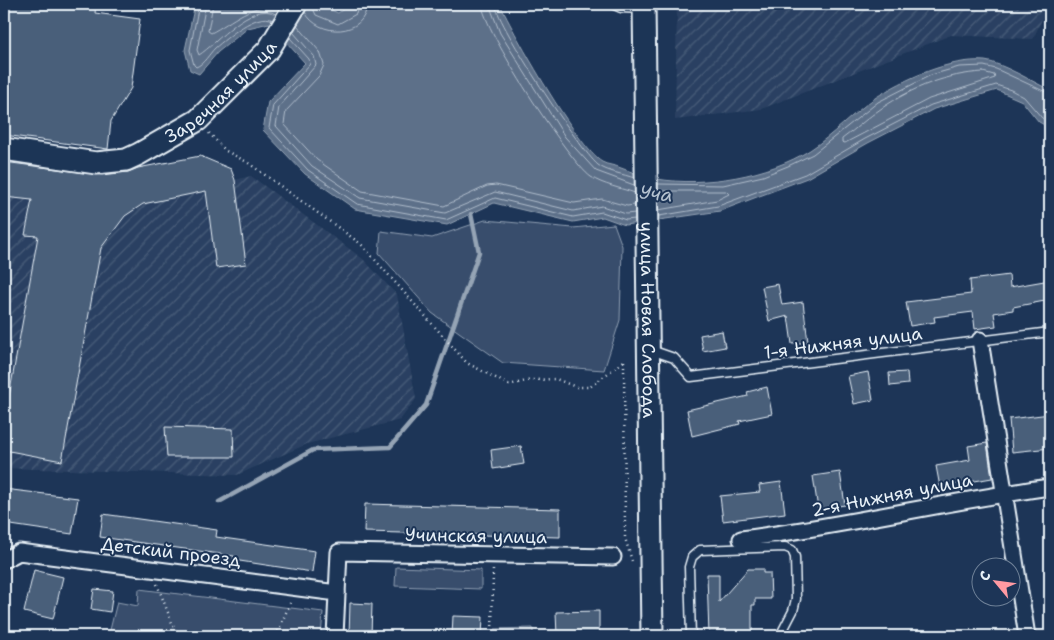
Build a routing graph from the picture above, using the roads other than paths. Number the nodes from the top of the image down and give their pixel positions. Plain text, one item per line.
1 (296, 4) edge
2 (612, 4) edge
3 (644, 7) edge
4 (4, 149) edge
5 (1050, 332) edge
6 (980, 340) junction
7 (650, 349) junction
8 (1050, 487) edge
9 (1004, 493) junction
10 (741, 540) dead end
11 (613, 557) dead end
12 (4, 560) edge
13 (337, 593) junction
14 (335, 636) edge
15 (652, 636) edge
16 (691, 636) edge
17 (780, 636) edge
18 (1028, 636) edge

1 - 4 main road, Заречная улица
2 - 3 lane
3 - 7 main road, улица Новая Слобода
5 - 6 lane, 1-я Нижняя улица
6 - 7 lane, 1-я Нижняя улица
6 - 9 street
7 - 15 main road, улица Новая Слобода
8 - 9 street, 2-я Нижняя улица
9 - 10 street, 2-я Нижняя улица
9 - 18 street
11 - 13 street, Учинская улица
12 - 13 street, Детский проезд
13 - 14 street
16 - 17 lane

